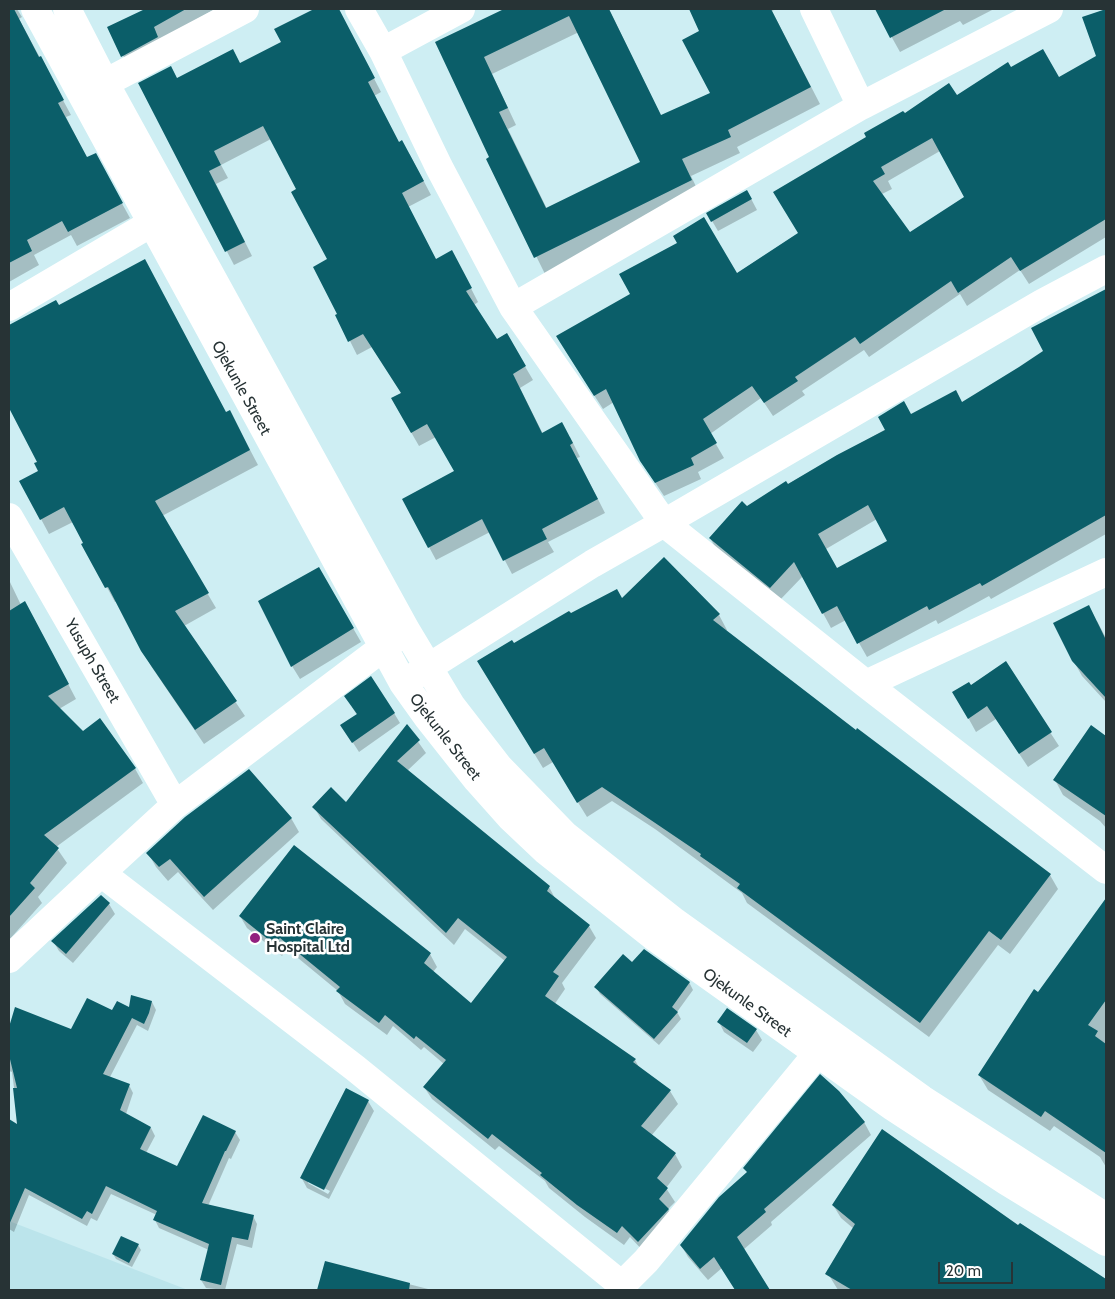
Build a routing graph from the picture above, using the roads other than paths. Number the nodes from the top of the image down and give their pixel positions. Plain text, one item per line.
1 (35, 9) edge
2 (66, 9) edge
3 (245, 9) edge
4 (359, 9) edge
5 (461, 9) edge
6 (814, 9) edge
7 (1049, 9) edge
8 (383, 51) junction
9 (105, 84) junction
10 (861, 106) junction
11 (150, 224) junction
12 (1106, 269) edge
13 (9, 307) edge
14 (513, 307) junction
15 (9, 517) edge
16 (664, 523) junction
17 (1106, 572) edge
18 (406, 630) junction
19 (383, 646) junction
20 (428, 668) junction
21 (403, 683) junction
22 (866, 684) junction
23 (175, 805) junction
24 (1106, 870) edge
25 (101, 874) junction
26 (9, 959) edge
27 (826, 1045) junction
28 (1106, 1217) edge
29 (1106, 1242) edge

1 - 11 street, Ojekunle Street
2 - 9 street, Ojekunle Street
3 - 9 street
4 - 8 street
5 - 8 street
6 - 10 street
7 - 10 street
8 - 14 street
9 - 18 street, Ojekunle Street
10 - 14 street
11 - 13 street
11 - 19 street, Ojekunle Street
12 - 16 street
14 - 16 street
15 - 23 street, Yusuph Street
16 - 20 street
16 - 22 street
17 - 22 street
18 - 19 street
18 - 20 street, Ojekunle Street
19 - 21 street, Ojekunle Street
19 - 23 street
20 - 21 street
20 - 27 street, Ojekunle Street
21 - 27 street, Ojekunle Street
22 - 24 street
23 - 25 street
25 - 26 street
25 - 27 street
27 - 28 street, Ojekunle Street
27 - 29 street, Ojekunle Street

